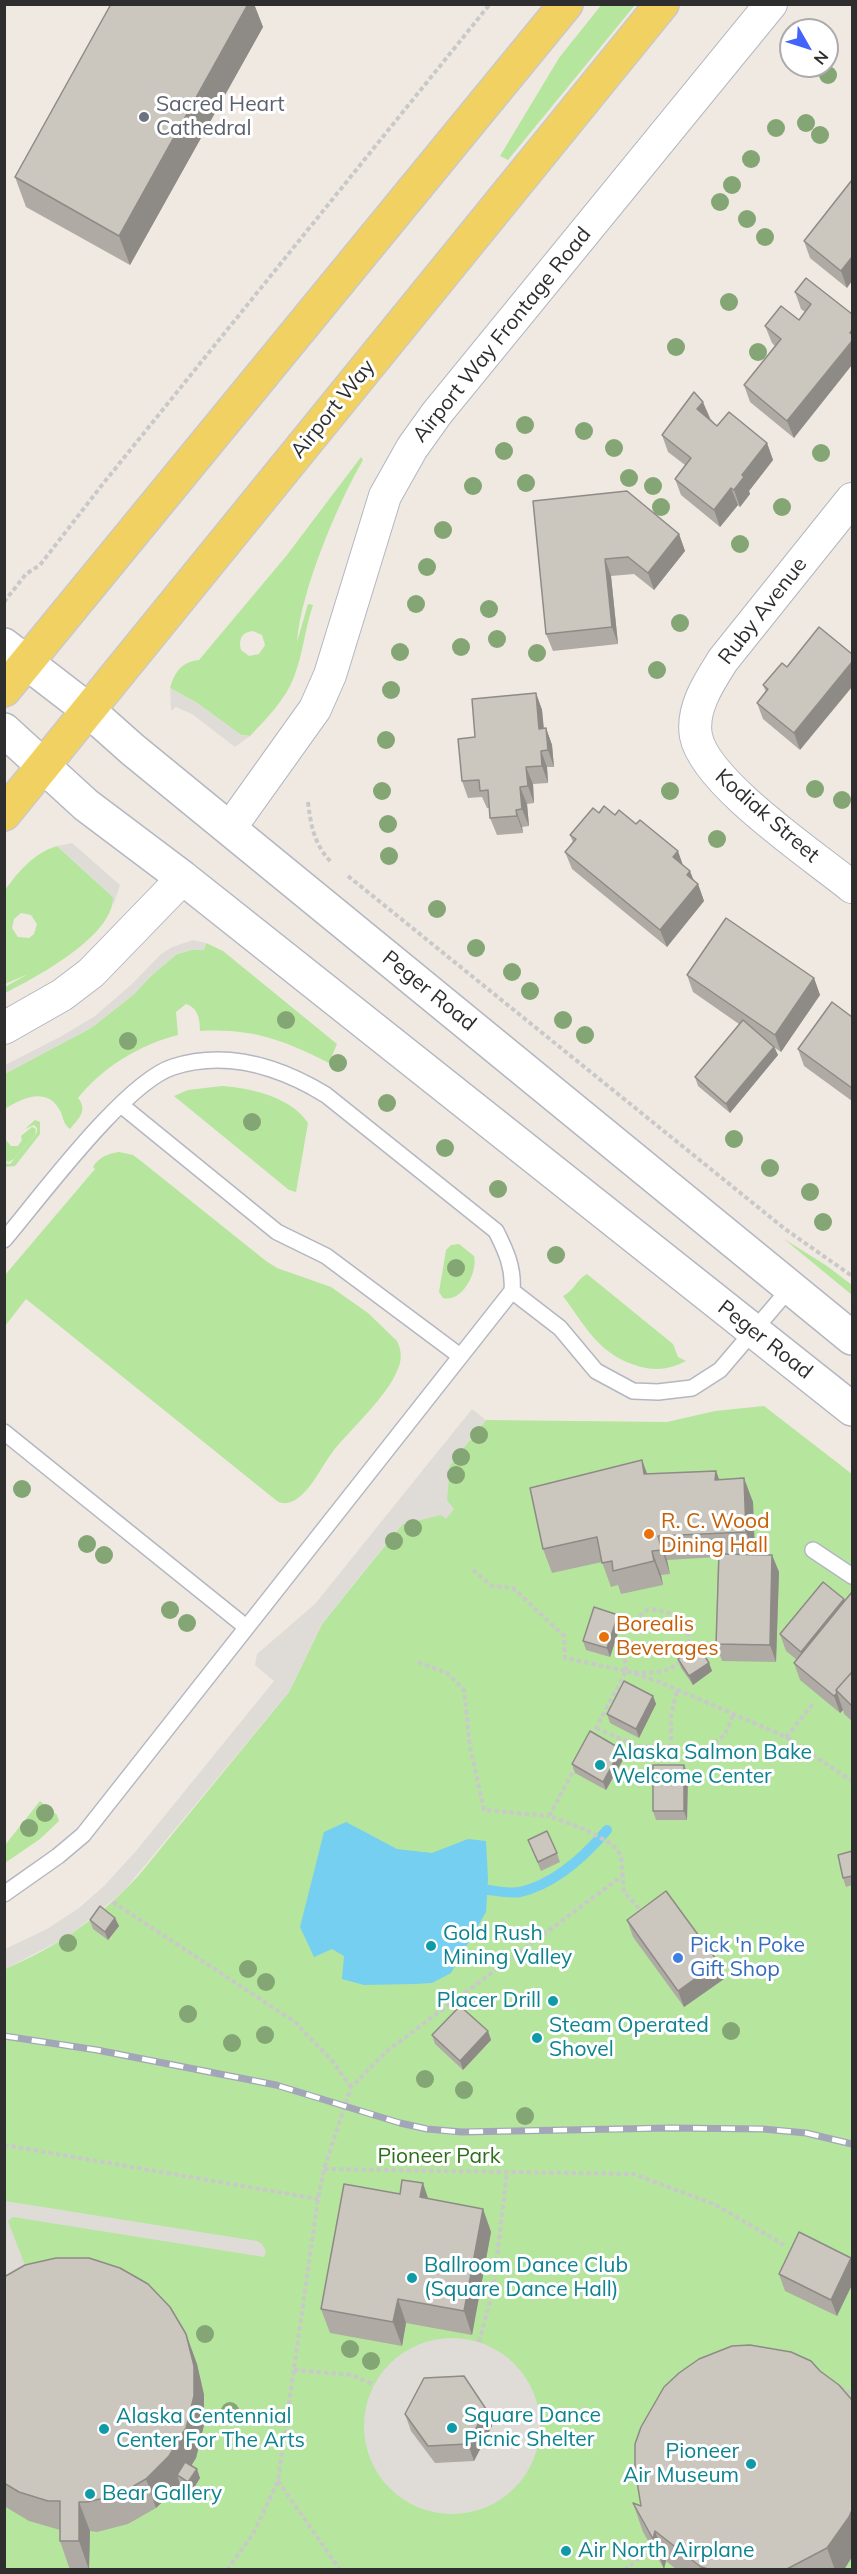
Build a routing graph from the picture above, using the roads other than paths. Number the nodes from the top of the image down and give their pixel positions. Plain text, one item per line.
1 (566, 4) edge
2 (662, 4) edge
3 (771, 4) edge
4 (852, 499) edge
5 (16, 654) edge
6 (4, 690) edge
7 (87, 709) junction
8 (4, 730) edge
9 (695, 734) joint
10 (43, 766) junction
11 (4, 814) edge
12 (230, 828) junction
13 (183, 879) junction
14 (852, 887) edge
15 (4, 1028) edge
16 (121, 1105) junction
17 (4, 1240) edge
18 (790, 1288) junction
19 (512, 1291) junction
20 (754, 1332) junction
21 (852, 1338) edge
22 (460, 1356) junction
23 (852, 1409) edge
24 (4, 1432) edge
25 (813, 1550) dead end
26 (852, 1576) edge
27 (246, 1627) junction
28 (4, 1894) edge

1 - 5 main road
2 - 7 main road, Airport Way
3 - 12 street, Airport Way Frontage Road
4 - 9 street, Ruby Avenue
5 - 6 main road
5 - 7 main road, Peger Road
7 - 10 main road, Airport Way
7 - 12 main road, Peger Road
8 - 10 main road, Peger Road
9 - 14 street, Kodiak Street
10 - 11 main road, Airport Way
10 - 13 main road, Peger Road
12 - 18 main road, Peger Road
13 - 15 street
13 - 20 main road, Peger Road
16 - 17 lane
16 - 19 lane
16 - 22 lane
18 - 20 lane
18 - 21 main road, Peger Road
19 - 20 lane
19 - 22 lane
20 - 23 main road, Peger Road
22 - 27 lane
24 - 27 lane
25 - 26 lane
27 - 28 lane

